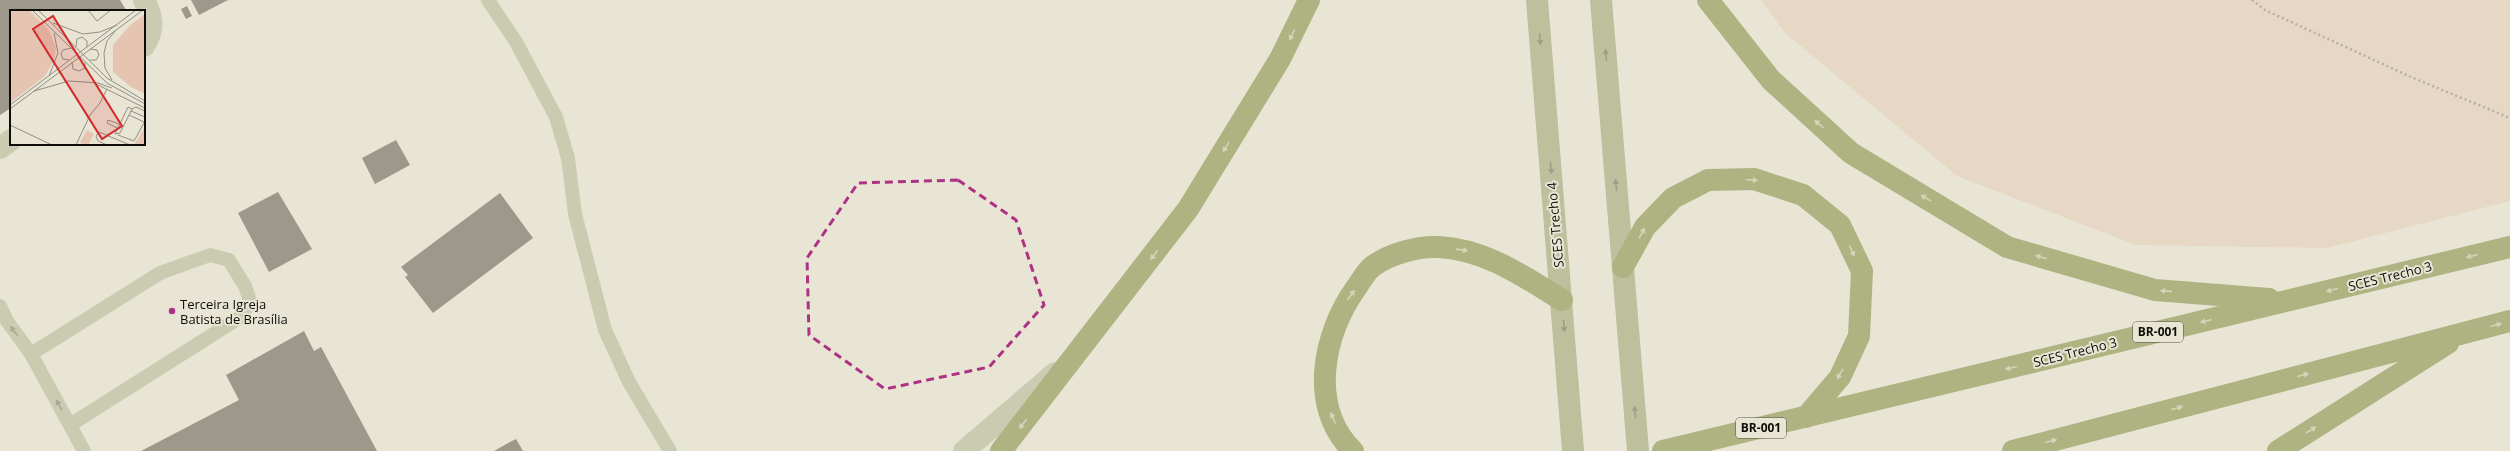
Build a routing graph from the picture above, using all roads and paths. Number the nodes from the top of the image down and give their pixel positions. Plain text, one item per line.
1 (144, 0) edge
2 (488, 0) edge
3 (1309, 0) edge
4 (1537, 0) edge
5 (1601, 0) edge
6 (1708, 0) edge
7 (2252, 0) edge
8 (145, 45) edge
9 (2510, 118) edge
10 (10, 141) edge
11 (0, 148) edge
12 (2510, 247) edge
13 (1623, 267) junction
14 (1562, 300) junction
15 (2288, 301) junction
16 (0, 306) edge
17 (2510, 321) edge
18 (2466, 332) junction
19 (1079, 353) junction
20 (31, 354) junction
21 (1806, 417) junction
22 (70, 425) junction
23 (84, 451) edge
24 (670, 451) edge
25 (964, 451) edge
26 (1001, 451) edge
27 (1353, 451) edge
28 (1574, 451) edge
29 (1638, 451) edge
30 (1663, 451) edge
31 (2013, 451) edge
32 (2278, 451) edge

1 - 8 street
2 - 24 lane
3 -> 19 highway
4 -> 14 main road, SCES Trecho 4
13 -> 5 main road
15 -> 6 highway
7 - 9 path
10 - 11 street
12 -> 15 highway, SCES Trecho 3 / BR-001
13 -> 21 highway
29 -> 13 main road
27 -> 14 highway
14 -> 28 main road, SCES Trecho 4
15 -> 21 highway, SCES Trecho 3 / BR-001
20 -> 16 lane
18 -> 17 highway
31 -> 18 highway
32 -> 18 highway
19 - 25 street
19 -> 26 highway
22 -> 20 lane
20 - 22 lane
21 - 30 highway, SCES Trecho 3 / BR-001
22 - 23 lane

